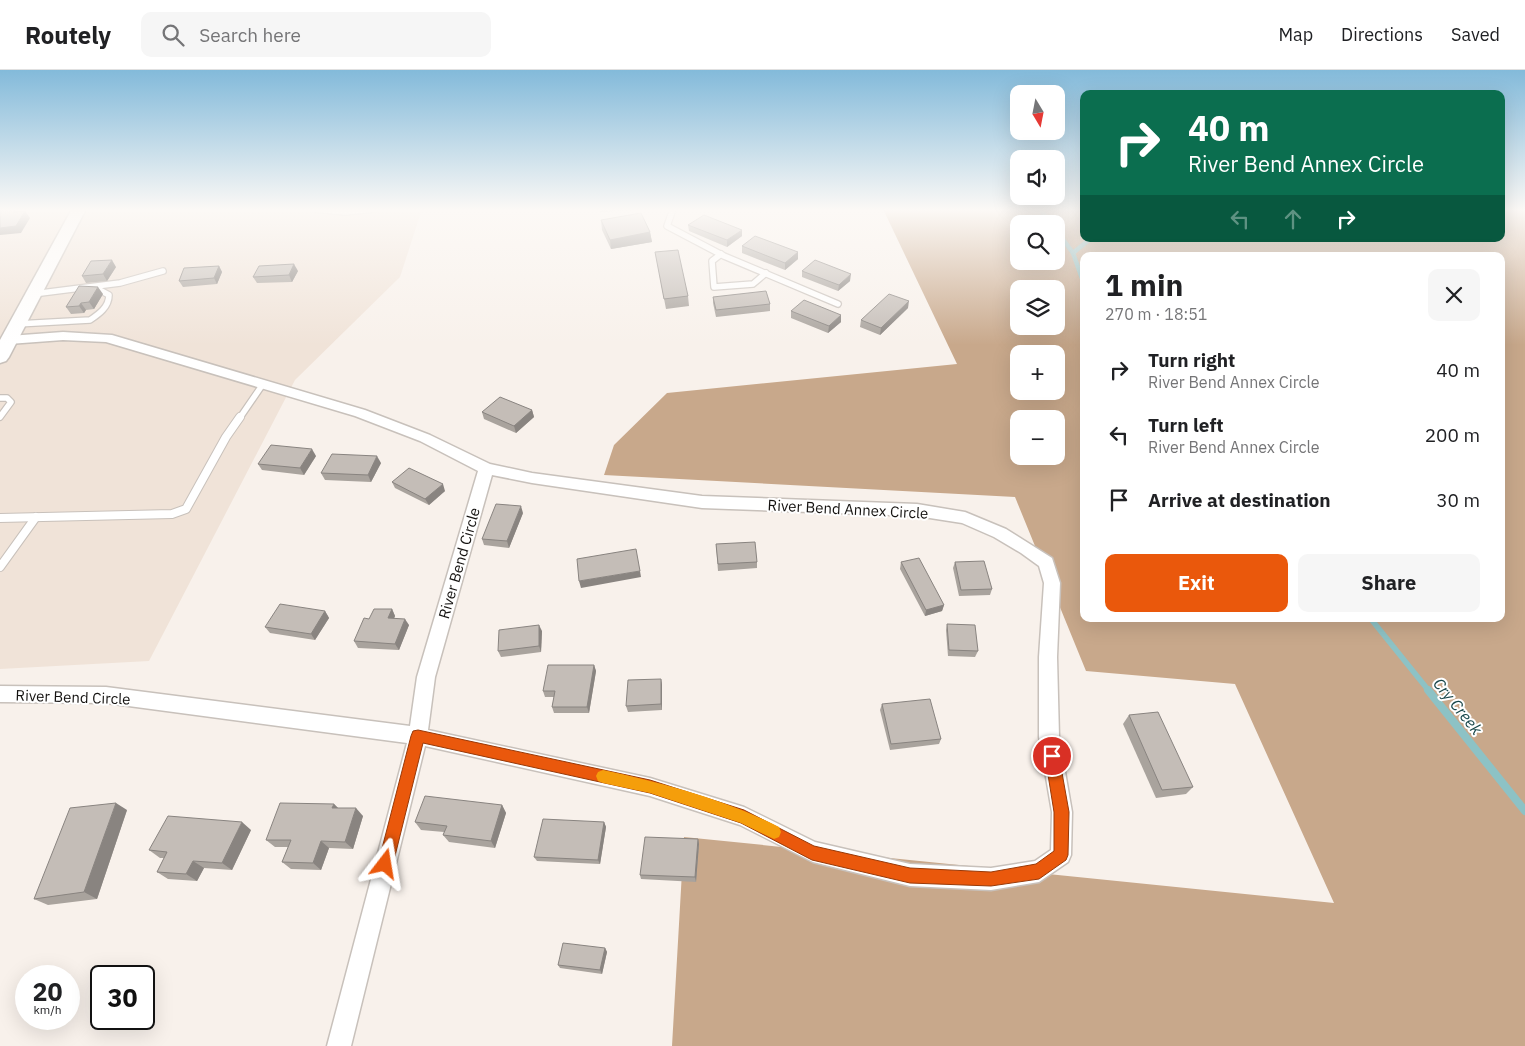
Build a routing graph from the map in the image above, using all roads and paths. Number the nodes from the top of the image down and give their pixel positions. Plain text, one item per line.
1 (721, 254) edge
2 (54, 255) edge
3 (722, 255) edge
4 (163, 271) dead end
5 (766, 273) junction
6 (94, 287) junction
7 (33, 294) junction
8 (838, 304) dead end
9 (17, 324) junction
10 (9, 340) junction
11 (0, 357) edge
12 (263, 384) junction
13 (0, 398) edge
14 (0, 417) edge
15 (486, 468) junction
16 (36, 517) junction
17 (0, 518) edge
18 (0, 567) edge
19 (0, 694) edge
20 (418, 736) junction
21 (339, 1046) edge

1 - 5 lane
2 - 7 main road
3 - 5 lane
4 - 6 lane
5 - 8 lane
6 - 7 lane
6 - 9 lane
7 - 9 main road
9 - 10 main road
10 - 11 main road
10 - 12 street
12 - 15 street
12 - 16 lane
13 - 14 lane
15 - 20 street, River Bend Circle
15 - 20 street, River Bend Annex Circle
16 - 17 lane
16 - 18 lane
19 - 20 street, River Bend Circle
20 - 21 street

